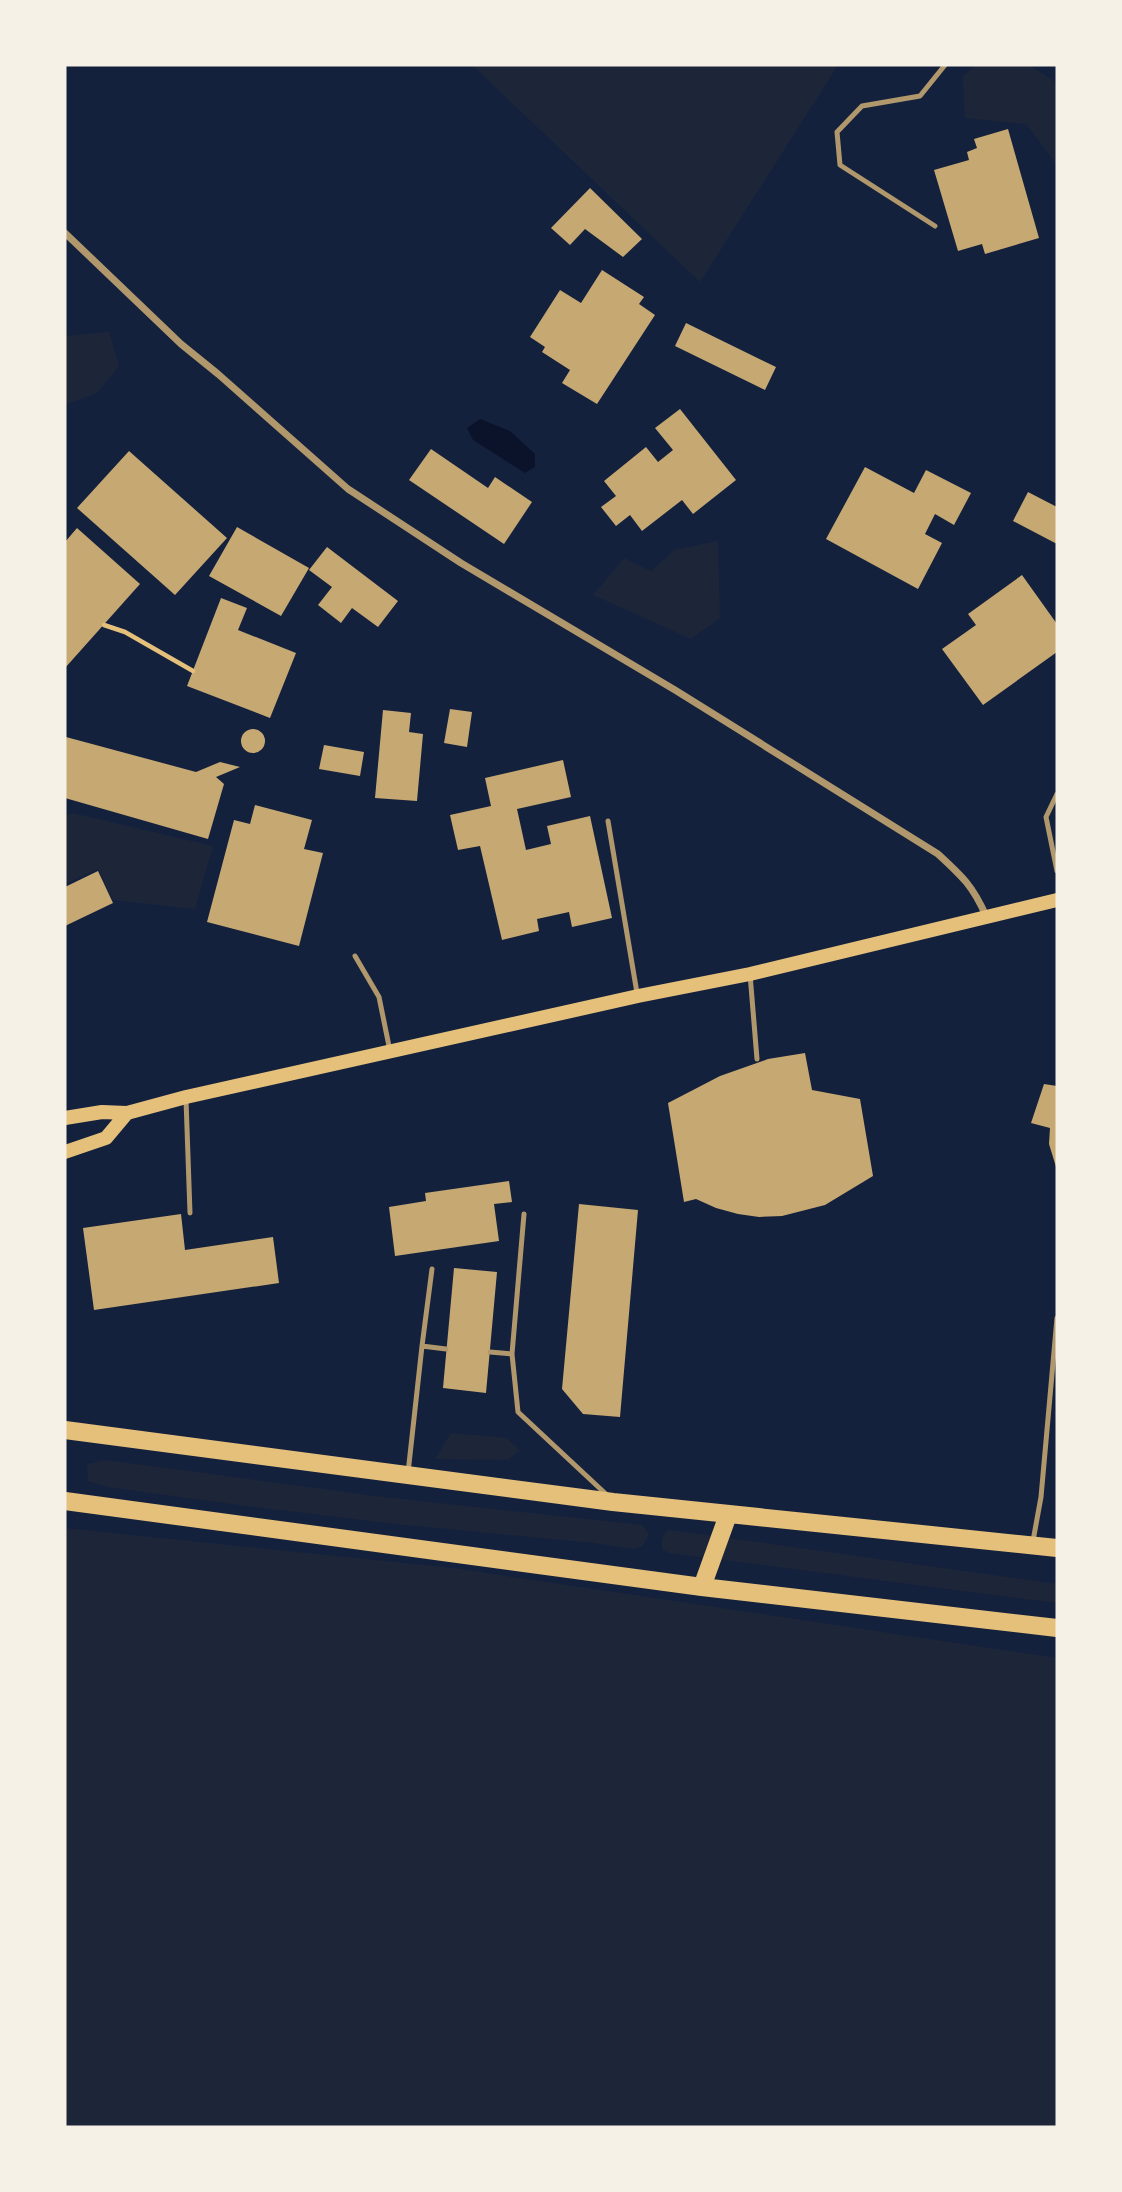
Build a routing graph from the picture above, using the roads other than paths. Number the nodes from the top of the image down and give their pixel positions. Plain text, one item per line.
1 (945, 65) edge
2 (935, 226) dead end
3 (65, 233) edge
4 (1057, 794) edge
5 (608, 821) dead end
6 (1057, 871) edge
7 (1057, 900) edge
8 (986, 916) junction
9 (355, 956) dead end
10 (750, 974) junction
11 (638, 996) junction
12 (390, 1052) junction
13 (757, 1059) dead end
14 (186, 1097) junction
15 (127, 1114) junction
16 (65, 1118) edge
17 (65, 1152) edge
18 (190, 1213) dead end
19 (524, 1214) dead end
20 (432, 1269) dead end
21 (1057, 1318) edge
22 (422, 1346) junction
23 (446, 1349) dead end
24 (490, 1352) dead end
25 (512, 1354) junction
26 (65, 1430) edge
27 (408, 1473) junction
28 (65, 1502) edge
29 (613, 1502) junction
30 (728, 1515) junction
31 (1033, 1545) junction
32 (1057, 1548) edge
33 (702, 1587) junction
34 (1057, 1628) edge

1 - 2 lane
3 - 8 street
4 - 6 lane
5 - 11 lane
7 - 8 main road
8 - 10 main road
9 - 12 lane
10 - 11 main road
10 - 13 lane
11 - 12 main road
12 - 14 main road
14 - 15 main road
14 - 18 lane
15 - 16 main road
15 - 17 main road
19 - 25 lane
20 - 22 lane
21 - 31 lane
22 - 23 lane
22 - 27 lane
24 - 25 lane
25 - 29 lane
26 - 27 main road
27 - 29 main road
28 - 33 main road
29 - 30 main road
30 - 31 main road
30 - 33 main road
31 - 32 main road
33 - 34 main road

